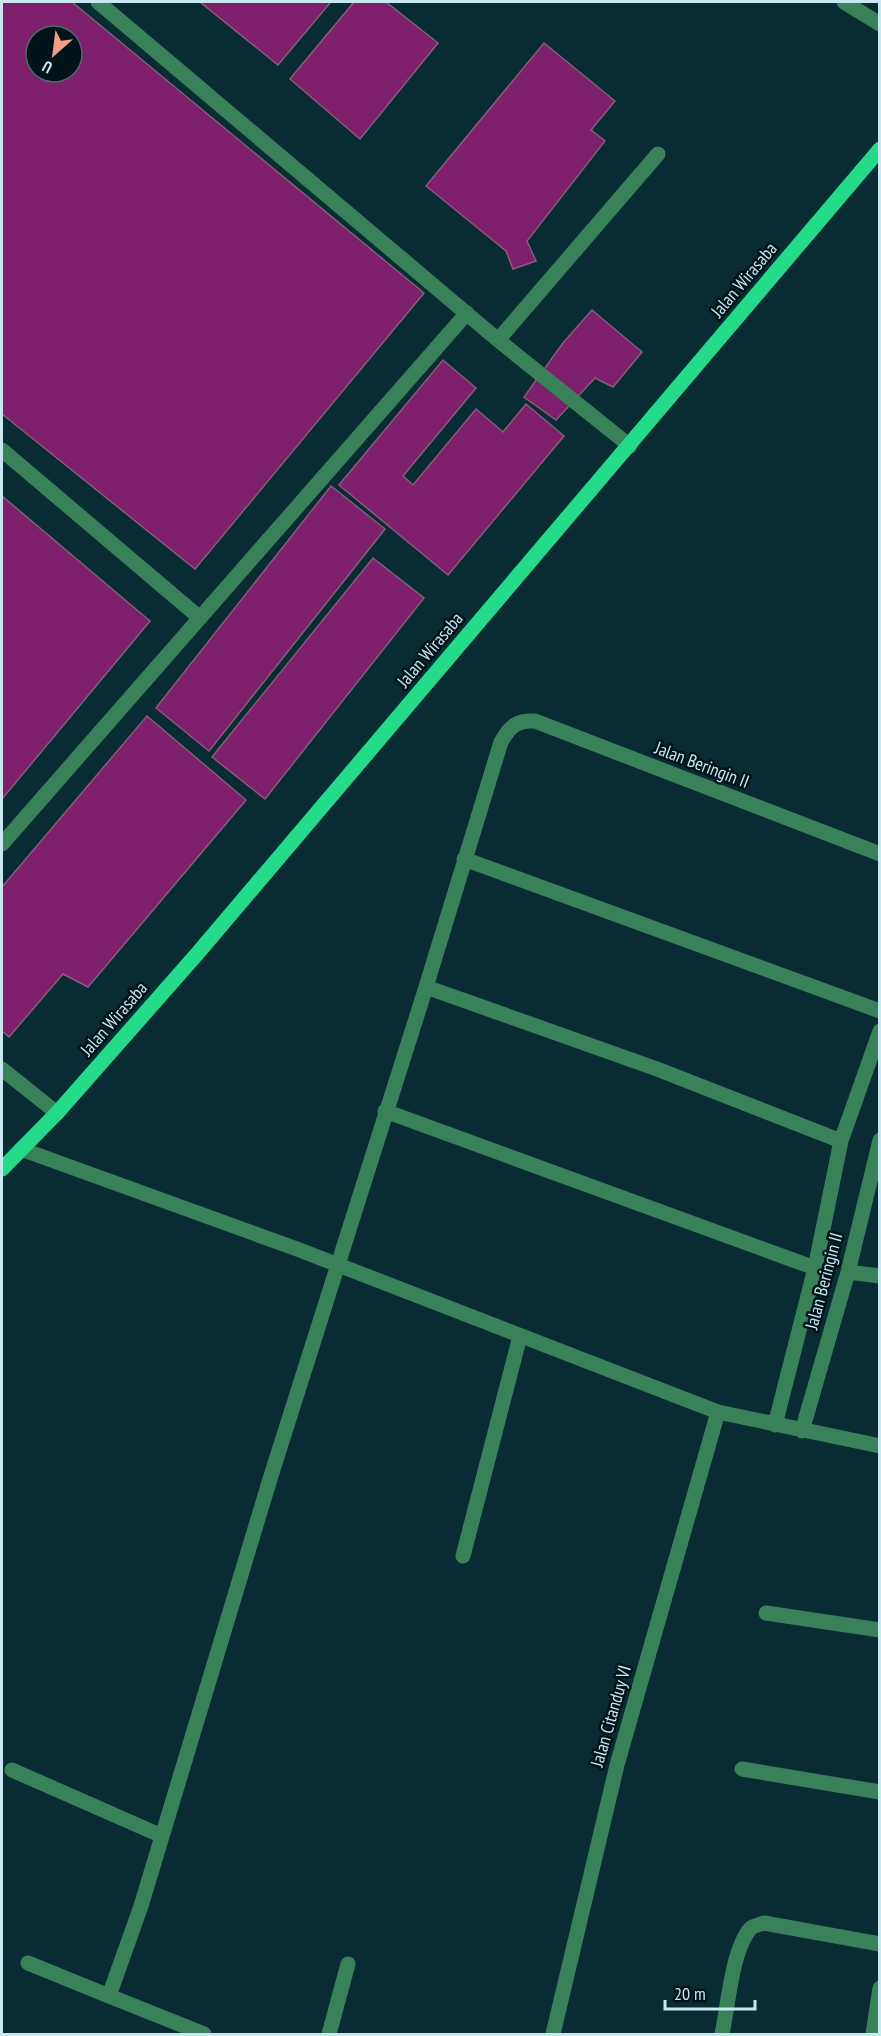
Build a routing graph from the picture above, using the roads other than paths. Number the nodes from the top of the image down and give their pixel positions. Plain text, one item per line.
1 (98, 2) edge
2 (844, 2) edge
3 (879, 24) edge
4 (879, 149) edge
5 (658, 154) dead end
6 (467, 313) junction
7 (498, 340) junction
8 (630, 446) junction
9 (2, 450) edge
10 (200, 618) junction
11 (2, 844) edge
12 (879, 854) edge
13 (464, 859) junction
14 (426, 987) junction
15 (879, 1011) edge
16 (879, 1031) edge
17 (2, 1069) edge
18 (385, 1110) junction
19 (57, 1113) junction
20 (879, 1140) edge
21 (841, 1141) junction
22 (21, 1149) junction
23 (2, 1169) edge
24 (336, 1266) junction
25 (815, 1268) junction
26 (848, 1272) junction
27 (879, 1276) edge
28 (520, 1336) junction
29 (718, 1412) junction
30 (776, 1425) junction
31 (802, 1431) junction
32 (879, 1446) edge
33 (463, 1556) dead end
34 (766, 1613) dead end
35 (879, 1629) edge
36 (742, 1769) dead end
37 (12, 1770) dead end
38 (879, 1792) edge
39 (162, 1836) junction
40 (879, 1944) edge
41 (28, 1963) dead end
42 (348, 1964) dead end
43 (879, 1988) edge
44 (109, 1996) junction
45 (204, 2034) edge
46 (328, 2034) edge
47 (554, 2034) edge
48 (722, 2034) edge
49 (873, 2034) edge

1 - 6 street
2 - 3 street
4 - 8 main road, Jalan Wirasaba
5 - 7 street
6 - 7 street
6 - 10 street
7 - 8 street
8 - 19 main road, Jalan Wirasaba
9 - 10 street
10 - 11 street
12 - 13 street, Jalan Beringin II
13 - 14 street
13 - 15 street
14 - 18 street
14 - 21 street
16 - 21 street
17 - 19 street
18 - 24 street
18 - 25 street
19 - 22 main road, Jalan Wirasaba
20 - 26 street, Jalan Beringin II
21 - 25 street
22 - 23 main road, Jalan Wirasaba
22 - 24 street
24 - 28 street
24 - 39 street
25 - 30 street
26 - 27 street
26 - 31 street, Jalan Beringin II
28 - 29 street
28 - 33 street
29 - 30 street
29 - 47 street, Jalan Citanduy VI
30 - 31 street
31 - 32 street
34 - 35 street
36 - 38 street
37 - 39 street
39 - 44 street
40 - 48 street
41 - 44 street
42 - 46 street
43 - 49 street
44 - 45 street

